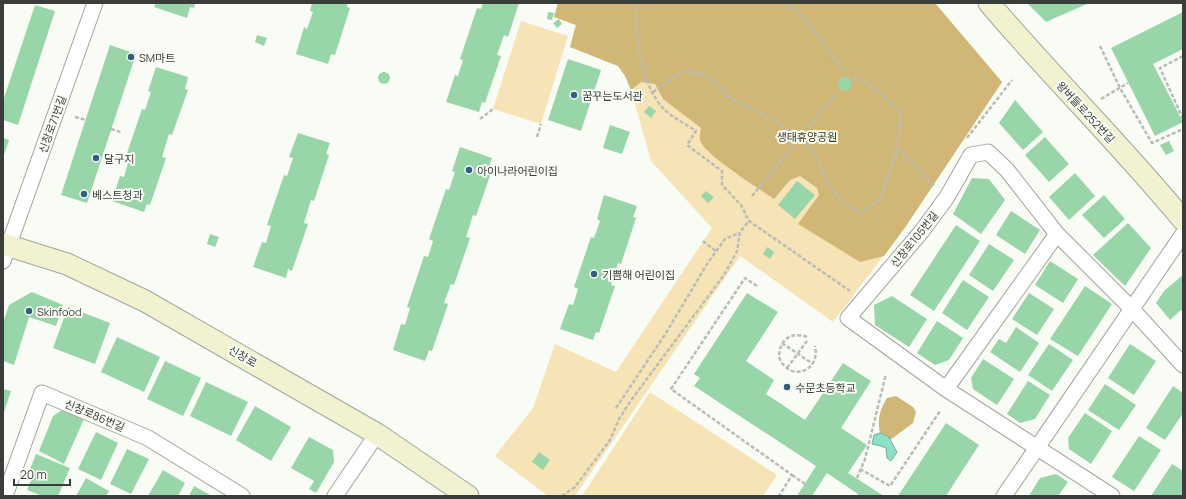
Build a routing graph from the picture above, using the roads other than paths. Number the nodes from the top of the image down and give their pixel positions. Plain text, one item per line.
1 (96, 3) edge
2 (989, 3) edge
3 (1183, 220) edge
4 (1057, 234) junction
5 (1183, 234) edge
6 (5, 250) edge
7 (1131, 308) junction
8 (1183, 365) edge
9 (946, 389) junction
10 (377, 434) junction
11 (1038, 447) junction
12 (5, 496) edge
13 (242, 496) edge
14 (335, 496) edge
15 (468, 496) edge
16 (1004, 496) edge
17 (1112, 496) edge

1 - 6 street, 신창로71번길
2 - 3 main road, 왕버들로252번길
4 - 7 street, 신창로105번길
4 - 9 street
4 - 9 street, 신창로105번길
5 - 7 street
6 - 10 main road, 신창로
7 - 8 street, 신창로105번길
7 - 11 street
9 - 11 street, 신창로105번길
10 - 14 street
10 - 15 main road, 신창로
11 - 16 street
11 - 17 street, 신창로105번길
12 - 13 street, 신창로86번길

